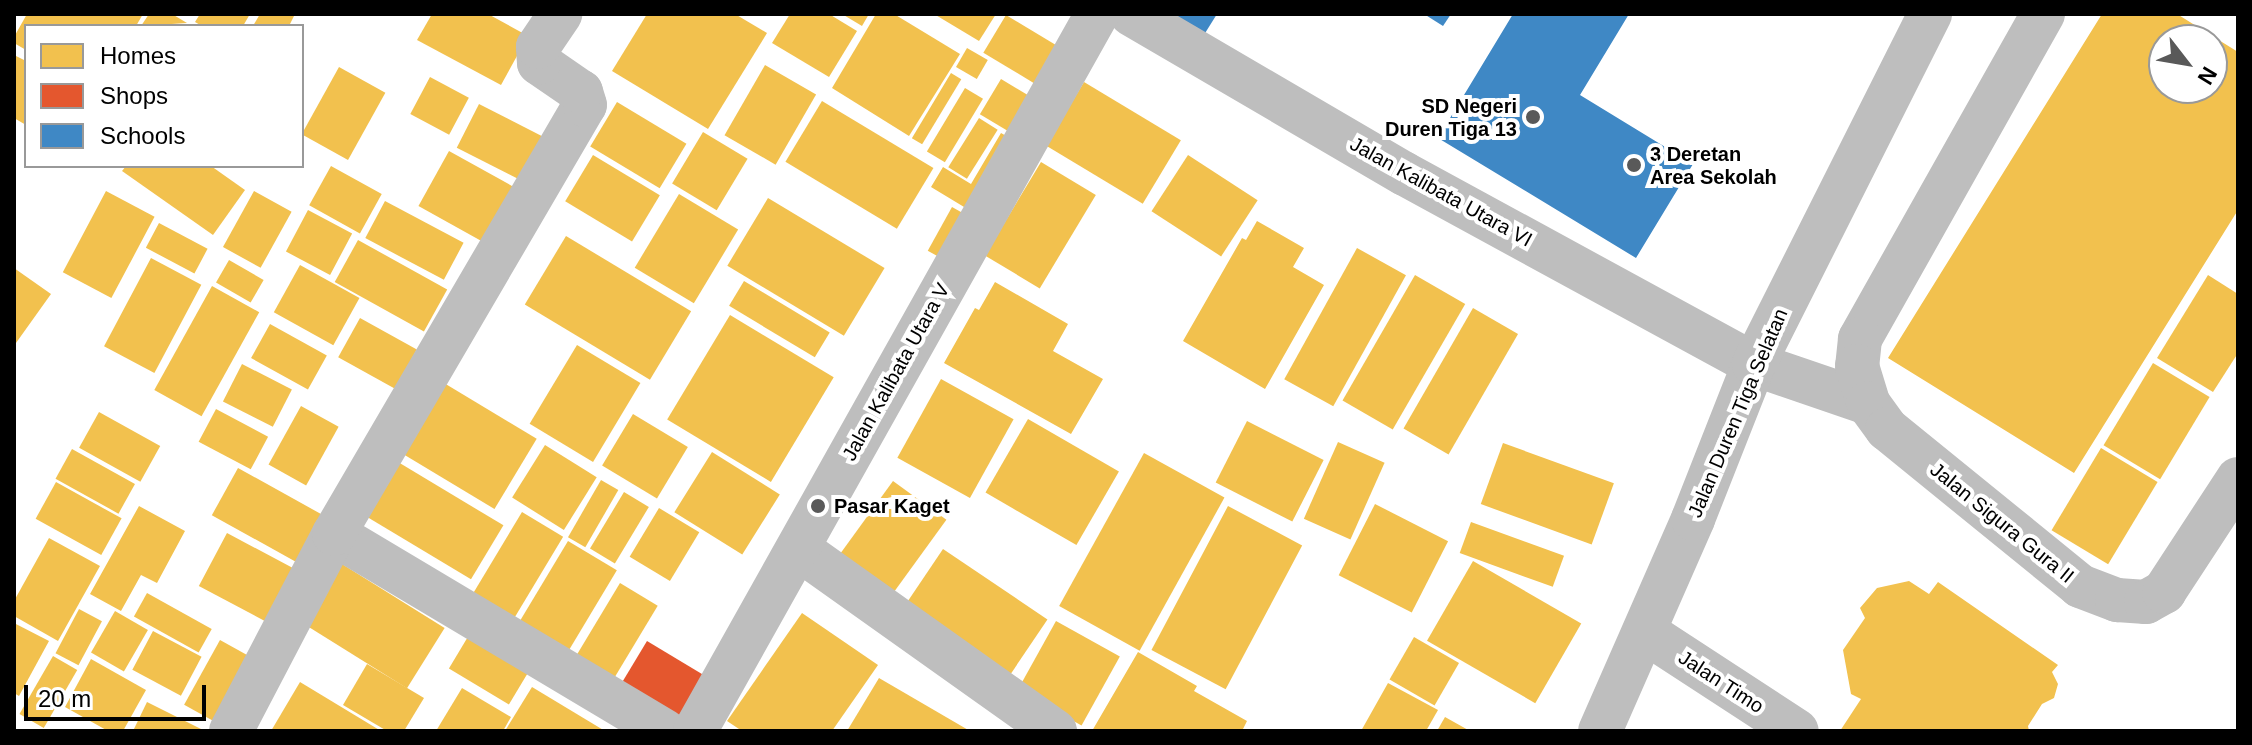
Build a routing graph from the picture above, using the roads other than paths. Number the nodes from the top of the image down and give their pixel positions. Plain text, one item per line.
1 (560, 14) edge
2 (1097, 14) edge
3 (1131, 14) edge
4 (1930, 14) edge
5 (2043, 14) edge
6 (1754, 364) junction
7 (1868, 403) junction
8 (2238, 479) edge
9 (334, 534) junction
10 (800, 550) junction
11 (1645, 632) junction
12 (231, 731) edge
13 (665, 731) edge
14 (695, 731) edge
15 (1055, 731) edge
16 (1600, 731) edge
17 (1797, 731) edge

1 - 9 street
2 - 10 street, Jalan Kalibata Utara V
3 - 6 street, Jalan Kalibata Utara VI
4 - 6 street, Jalan Duren Tiga Selatan
5 - 7 street, Jalan Sigura Gura II
6 - 7 street
6 - 11 street, Jalan Duren Tiga Selatan
7 - 8 street, Jalan Sigura Gura II
9 - 12 street
9 - 13 street
10 - 14 street, Jalan Kalibata Utara V
10 - 15 street
11 - 16 street, Jalan Duren Tiga Selatan
11 - 17 street, Jalan Timo

